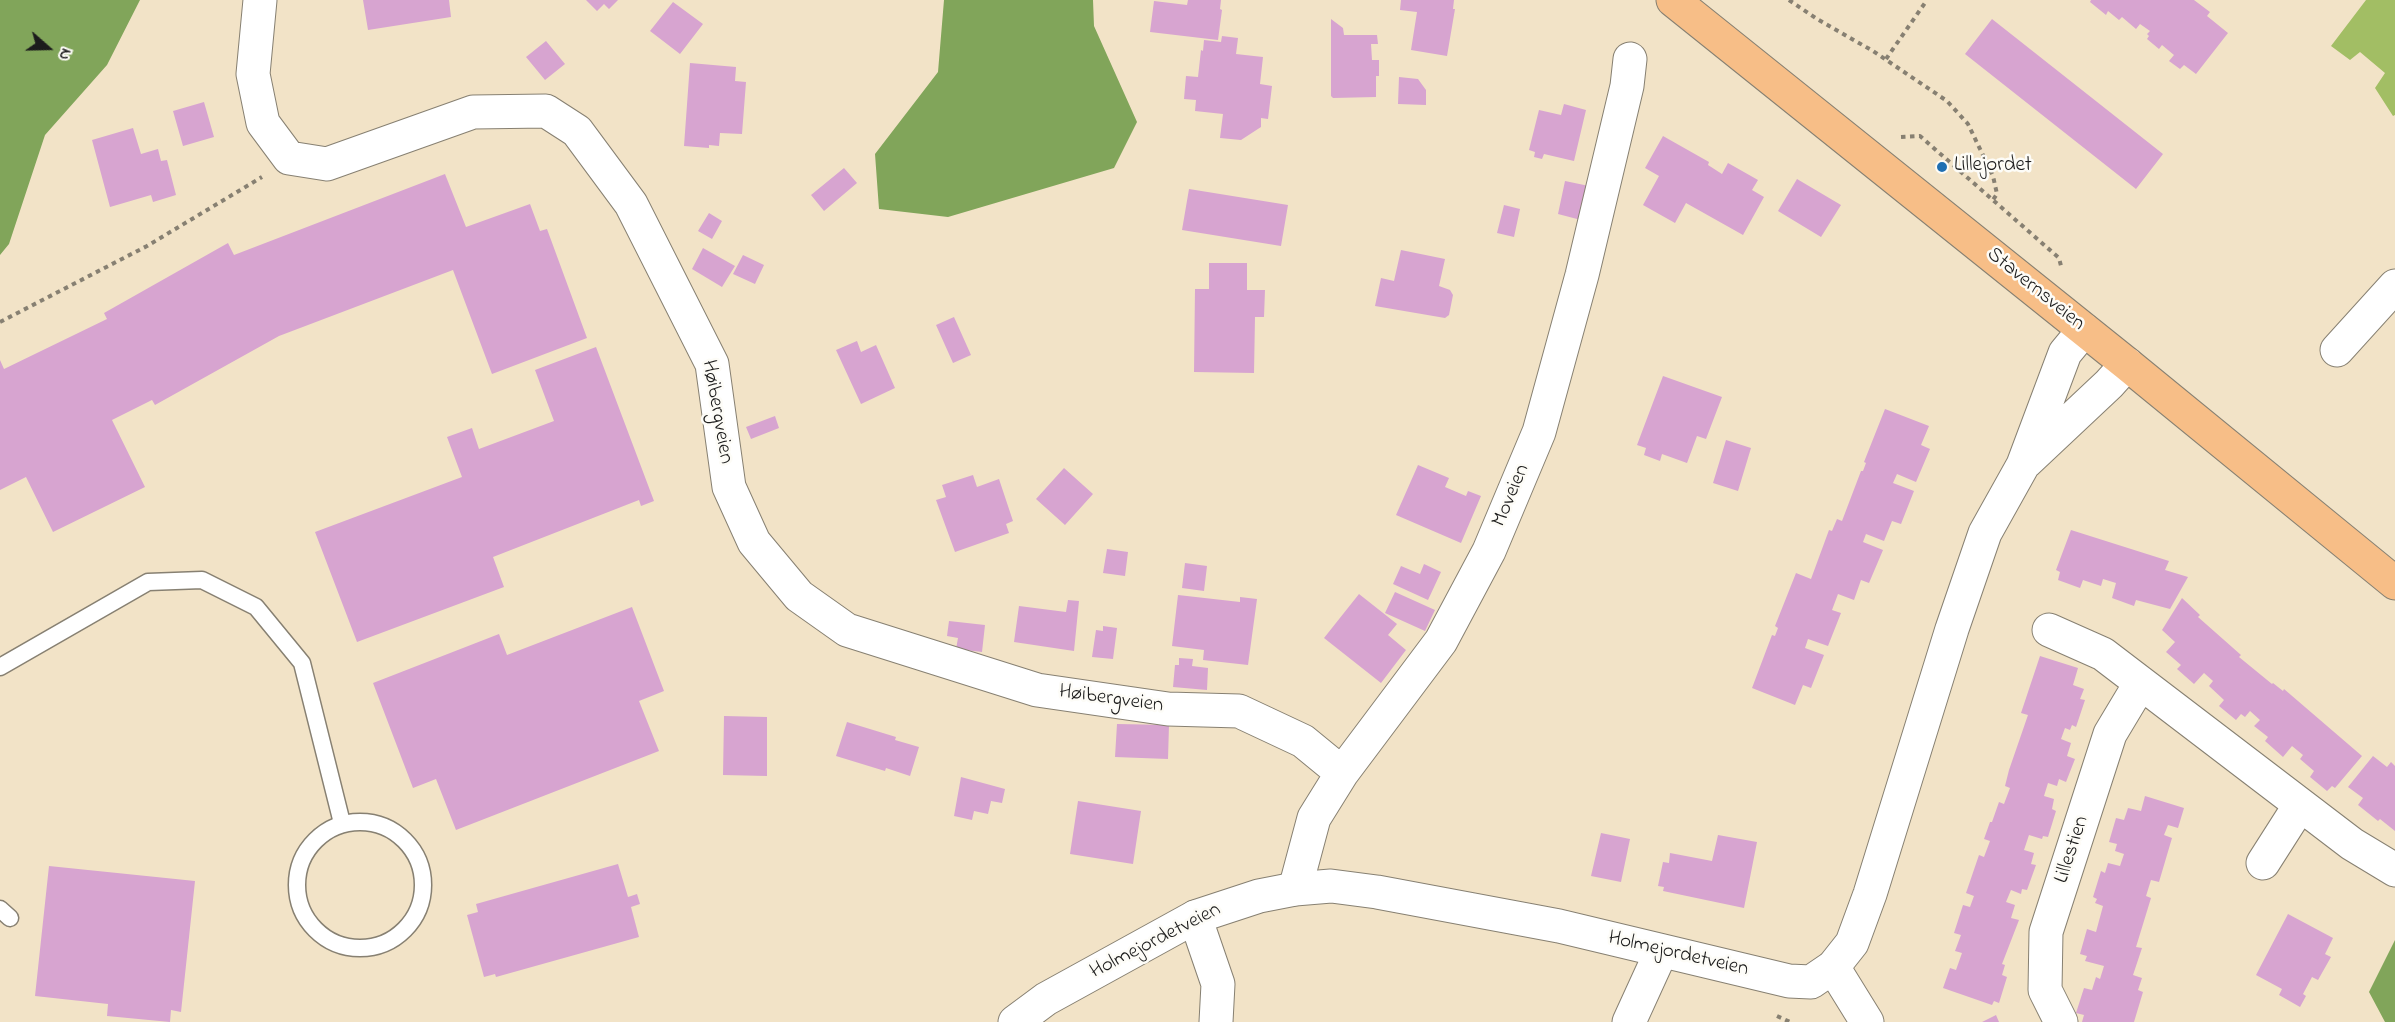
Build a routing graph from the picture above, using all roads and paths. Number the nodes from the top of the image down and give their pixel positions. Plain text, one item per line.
1 (260, 0) edge
2 (1673, 0) edge
3 (1789, 0) edge
4 (1927, 0) edge
5 (1630, 59) dead end
6 (1886, 59) junction
7 (289, 158) junction
8 (1994, 200) dead end
9 (2392, 297) edge
10 (0, 322) edge
11 (2084, 330) junction
12 (2337, 350) dead end
13 (2127, 364) junction
14 (2022, 465) junction
15 (2395, 583) edge
16 (2049, 630) dead end
17 (0, 668) edge
18 (2140, 684) junction
19 (1342, 773) junction
20 (2300, 805) junction
21 (342, 823) junction
22 (2263, 863) dead end
23 (2395, 870) edge
24 (1295, 889) junction
25 (1195, 917) junction
26 (1661, 952) junction
27 (1833, 967) junction
28 (1016, 1022) edge
29 (1216, 1022) edge
30 (1629, 1022) edge
31 (1867, 1022) edge
32 (2061, 1022) edge

1 - 7 street
2 - 11 main road, Stavernsveien
3 - 6 path
4 - 6 path
5 - 19 street, Moveien
6 - 8 path
7 - 10 path
7 - 19 street, Høibergveien
9 - 12 street
11 - 13 main road, Stavernsveien
11 - 14 street, Holmejordetveien
13 - 14 street, Holmejordetveien
13 - 15 main road, Stavernsveien
14 - 27 street, Holmejordetveien
16 - 18 street
17 - 21 lane
18 - 20 street
18 - 32 street, Lillestien
19 - 24 street, Moveien
20 - 22 street
20 - 23 street
21 - 21 lane
24 - 25 street, Holmejordetveien
24 - 26 street, Holmejordetveien
25 - 28 street, Holmejordetveien
25 - 29 street
26 - 27 street, Holmejordetveien
26 - 30 street
27 - 31 street

